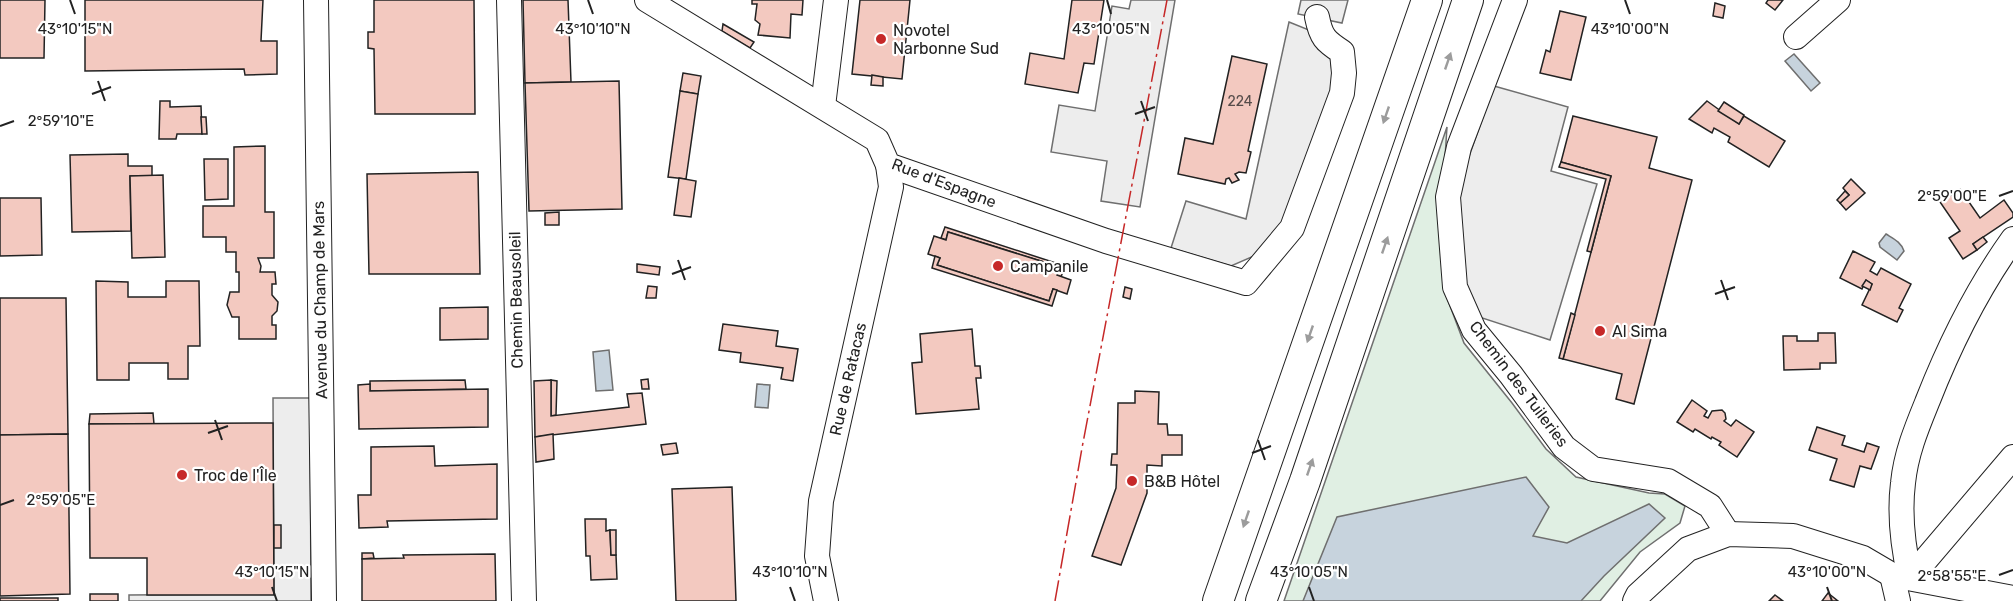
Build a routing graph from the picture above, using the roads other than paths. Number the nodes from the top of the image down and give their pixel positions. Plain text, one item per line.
1 (316, 0) edge
2 (509, 0) edge
3 (647, 0) edge
4 (836, 0) edge
5 (1426, 0) edge
6 (1468, 0) edge
7 (1515, 0) edge
8 (1838, 0) edge
9 (1317, 17) dead end
10 (1796, 37) dead end
11 (823, 106) junction
12 (888, 165) junction
13 (2013, 239) edge
14 (2013, 457) edge
15 (1728, 534) junction
16 (1901, 576) junction
17 (827, 598) edge
18 (1999, 598) edge
19 (324, 601) edge
20 (524, 601) edge
21 (1218, 601) edge
22 (1261, 601) edge
23 (1635, 601) edge
24 (1898, 601) edge

1 - 19 street, Avenue du Champ de Mars
2 - 20 street, Chemin Beausoleil
3 - 11 street, Rue d'Espagne
4 - 11 street
5 -> 21 main road
22 -> 6 main road
7 - 15 street, Chemin des Tuileries
8 - 10 street
9 - 12 street, Rue d'Espagne
11 - 12 street, Rue d'Espagne
12 - 17 street, Rue de Ratacas
13 - 16 street
14 - 16 street
15 - 16 street
15 - 23 street
16 - 18 street
16 - 24 street

